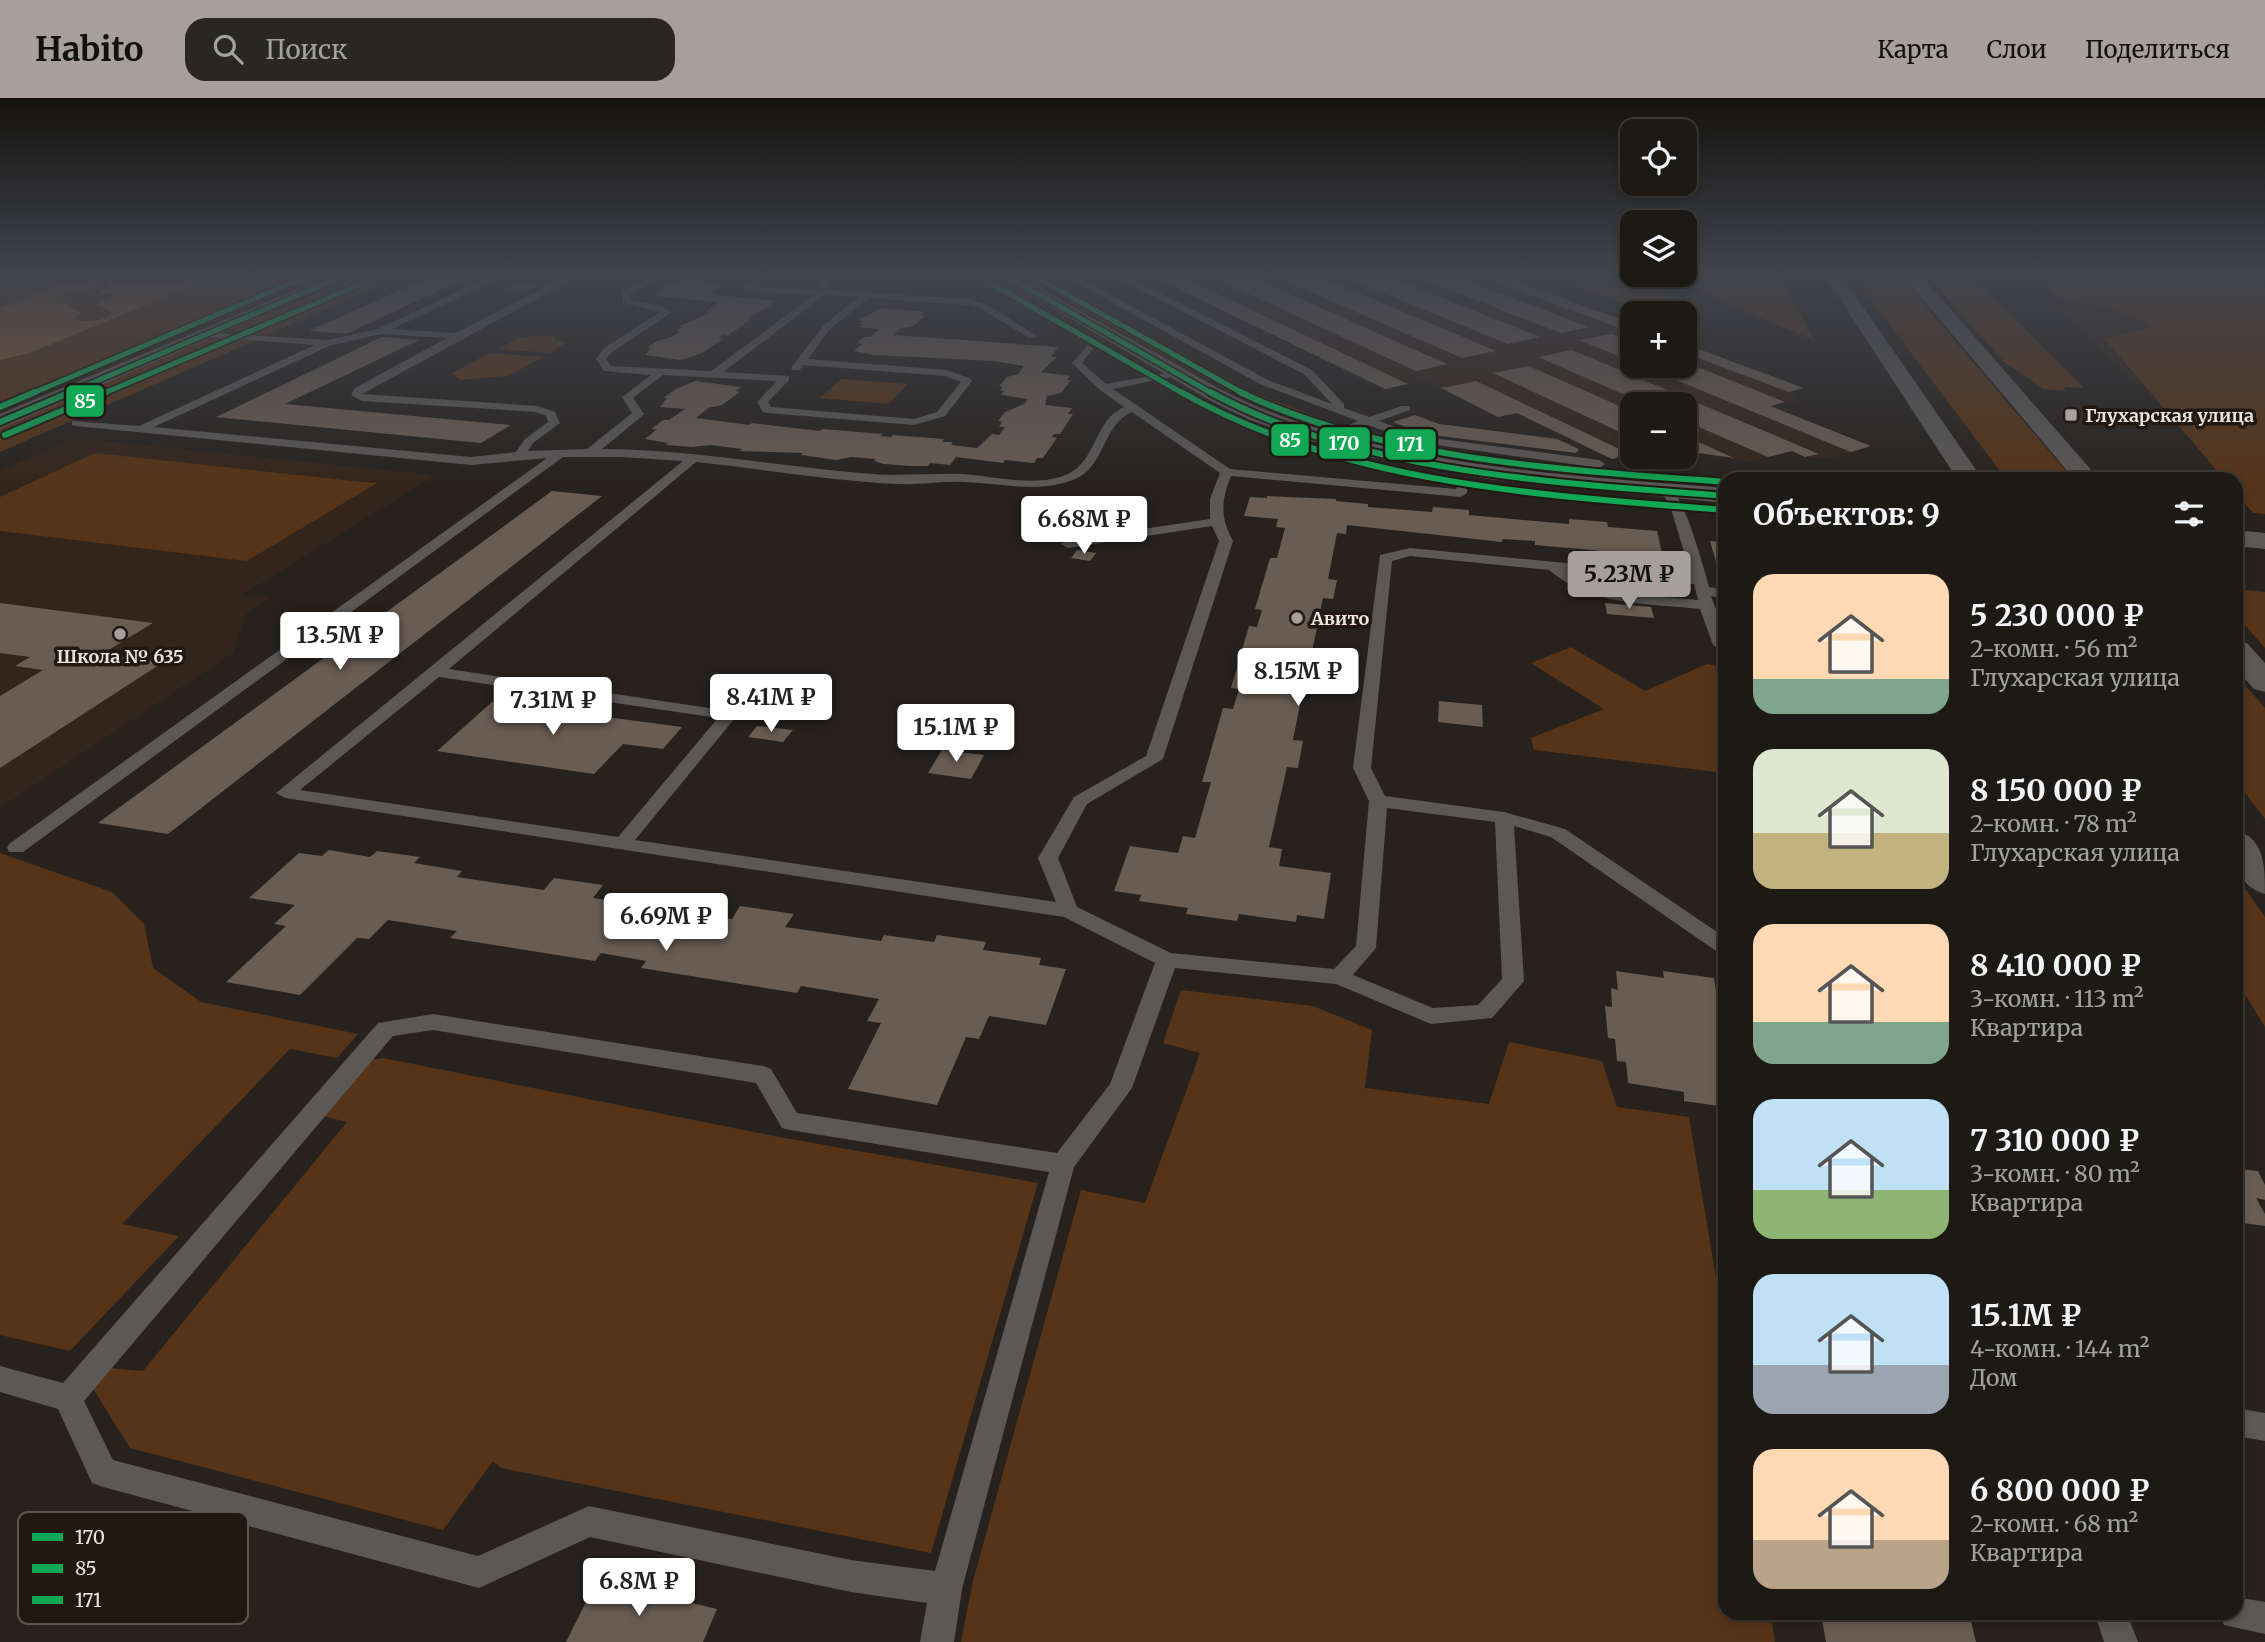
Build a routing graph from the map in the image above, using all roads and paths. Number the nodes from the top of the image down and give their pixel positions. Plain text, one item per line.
1 (181, 344) edge
2 (326, 344) edge
3 (443, 344) edge
4 (616, 344) edge
5 (754, 344) edge
6 (815, 344) edge
7 (1125, 344) edge
8 (1194, 344) edge
9 (1253, 344) edge
10 (1879, 344) edge
11 (1970, 344) edge
12 (1088, 348) dead end
13 (803, 362) junction
14 (661, 372) junction
15 (715, 373) junction
16 (1176, 373) junction
17 (785, 378) junction
18 (1104, 388) junction
19 (1131, 408) junction
20 (1406, 408) dead end
21 (1343, 410) junction
22 (1366, 421) junction
23 (0, 422) edge
24 (76, 423) dead end
25 (141, 429) junction
26 (1329, 438) junction
27 (590, 453) junction
28 (560, 454) junction
29 (520, 455) junction
30 (693, 459) junction
31 (1599, 464) dead end
32 (1535, 467) junction
33 (1227, 472) junction
34 (1966, 472) edge
35 (2081, 472) edge
36 (1463, 486) dead end
37 (1668, 491) junction
38 (1718, 495) edge
39 (1215, 522) junction
40 (2243, 539) edge
41 (2265, 541) edge
42 (1068, 544) dead end
43 (1554, 567) junction
44 (1703, 592) junction
45 (1718, 593) edge
46 (1718, 636) edge
47 (2243, 657) edge
48 (436, 672) junction
49 (2265, 682) edge
50 (1378, 801) junction
51 (1504, 818) junction
52 (622, 844) junction
53 (16, 848) dead end
54 (2243, 851) edge
55 (2265, 881) edge
56 (1069, 911) junction
57 (1718, 942) edge
58 (1167, 960) junction
59 (1339, 977) junction
60 (1063, 1164) junction
61 (0, 1379) edge
62 (68, 1398) junction
63 (2243, 1423) edge
64 (2265, 1427) edge
65 (946, 1589) junction
66 (2243, 1614) edge
67 (2265, 1618) edge
68 (2114, 1620) edge
69 (937, 1642) edge
70 (2121, 1642) edge

1 - 23 street
2 - 25 lane
3 - 29 lane
4 - 14 lane
5 - 15 lane
6 - 13 lane
7 - 16 street
8 - 21 lane
9 - 21 lane
10 - 34 street
11 - 35 street
12 - 18 lane
13 - 17 lane
13 - 17 lane
14 - 15 lane
14 - 27 lane
15 - 17 lane
16 - 18 lane
16 - 26 street
18 - 19 lane
19 - 30 lane
19 - 33 lane
20 - 22 lane
21 - 22 lane
22 - 26 lane
22 - 32 lane
24 - 25 lane
25 - 29 lane
26 - 32 street
27 - 28 lane
27 - 30 lane
28 - 29 lane
28 - 53 lane
30 - 48 lane
31 - 32 lane
32 - 37 street
33 - 36 lane
33 - 39 lane
37 - 38 street
37 - 44 lane
39 - 42 lane
39 - 56 lane
40 - 41 street
43 - 44 lane
43 - 44 lane
43 - 50 lane
44 - 45 lane
44 - 46 lane
47 - 49 street
48 - 52 lane
48 - 52 lane
50 - 51 lane
50 - 59 lane
51 - 57 lane
51 - 59 lane
52 - 56 lane
54 - 55 street
56 - 58 lane
58 - 59 lane
58 - 60 lane
60 - 62 lane
60 - 65 lane
61 - 62 lane
62 - 65 lane
63 - 64 lane
65 - 69 lane
66 - 67 lane
68 - 70 lane

